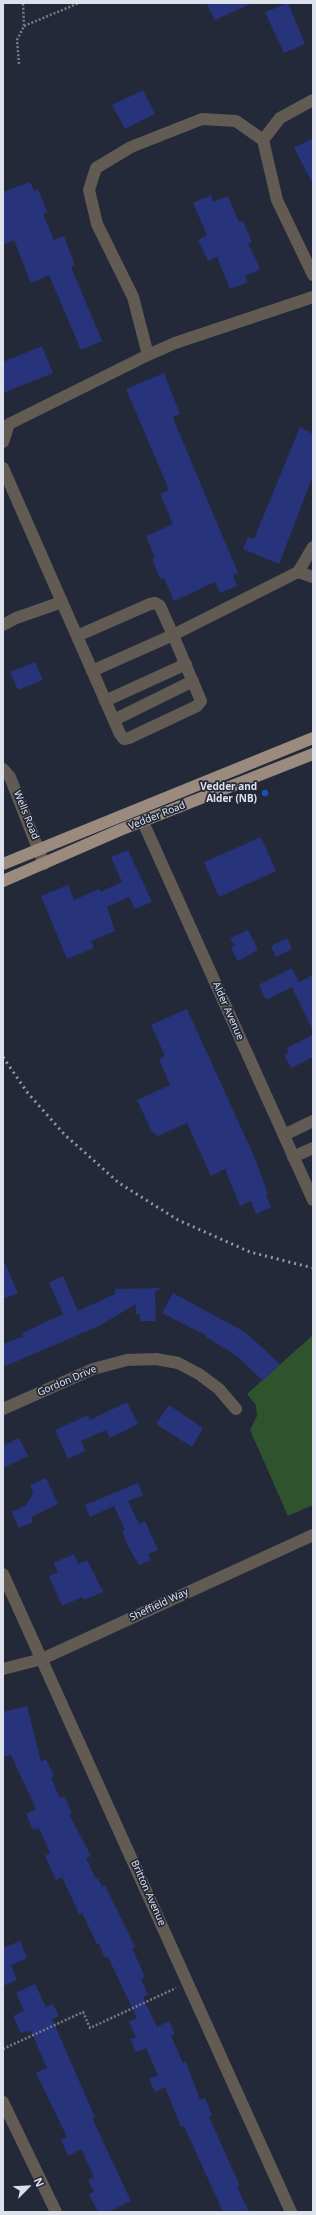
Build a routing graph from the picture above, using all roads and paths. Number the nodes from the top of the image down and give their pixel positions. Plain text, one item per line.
1 (23, 3) edge
2 (79, 3) edge
3 (24, 26) junction
4 (19, 64) dead end
5 (313, 100) edge
6 (263, 140) junction
7 (313, 275) edge
8 (313, 297) edge
9 (148, 355) junction
10 (3, 442) edge
11 (3, 468) edge
12 (313, 547) edge
13 (298, 572) junction
14 (313, 577) edge
15 (62, 602) junction
16 (3, 625) edge
17 (173, 635) junction
18 (77, 636) junction
19 (186, 664) junction
20 (92, 671) junction
21 (194, 681) junction
22 (105, 701) junction
23 (114, 720) junction
24 (313, 738) edge
25 (313, 754) edge
26 (3, 769) edge
27 (143, 822) junction
28 (40, 850) junction
29 (3, 864) edge
30 (44, 864) junction
31 (3, 880) edge
32 (313, 1121) edge
33 (284, 1135) junction
34 (313, 1148) edge
35 (293, 1157) junction
36 (313, 1200) edge
37 (3, 1409) edge
38 (236, 1409) dead end
39 (313, 1535) edge
40 (3, 1574) edge
41 (42, 1658) junction
42 (3, 1669) edge
43 (188, 1982) junction
44 (3, 2049) edge
45 (3, 2102) edge
46 (56, 2212) edge
47 (291, 2212) edge

1 - 3 path
2 - 3 path
3 - 4 path
5 - 6 street
6 - 7 street
6 - 9 street
8 - 9 street
9 - 10 street
11 - 15 street
12 - 13 street
13 - 14 street
13 - 17 street
15 - 16 street
15 - 18 street
17 - 18 street
17 - 19 street
17 - 20 street
18 - 20 street
19 - 21 street
19 - 22 street
20 - 22 street
21 - 23 street
21 - 23 street
22 - 23 street
24 - 28 main road, Vedder Road
25 - 27 main road, Vedder Road
26 - 28 street, Wells Road
27 - 30 main road, Vedder Road
27 - 33 street, Alder Avenue
28 - 29 main road, Vedder Road
28 - 30 street, Wells Road
30 - 31 main road, Vedder Road
32 - 33 street
33 - 35 street, Alder Avenue
34 - 35 street
35 - 36 street, Alder Avenue
37 - 38 street, Gordon Drive
39 - 41 street, Sheffield Way
40 - 41 street, Britton Avenue
41 - 42 street, Sheffield Way
41 - 43 street, Britton Avenue
43 - 44 path
43 - 47 street, Britton Avenue
45 - 46 street

